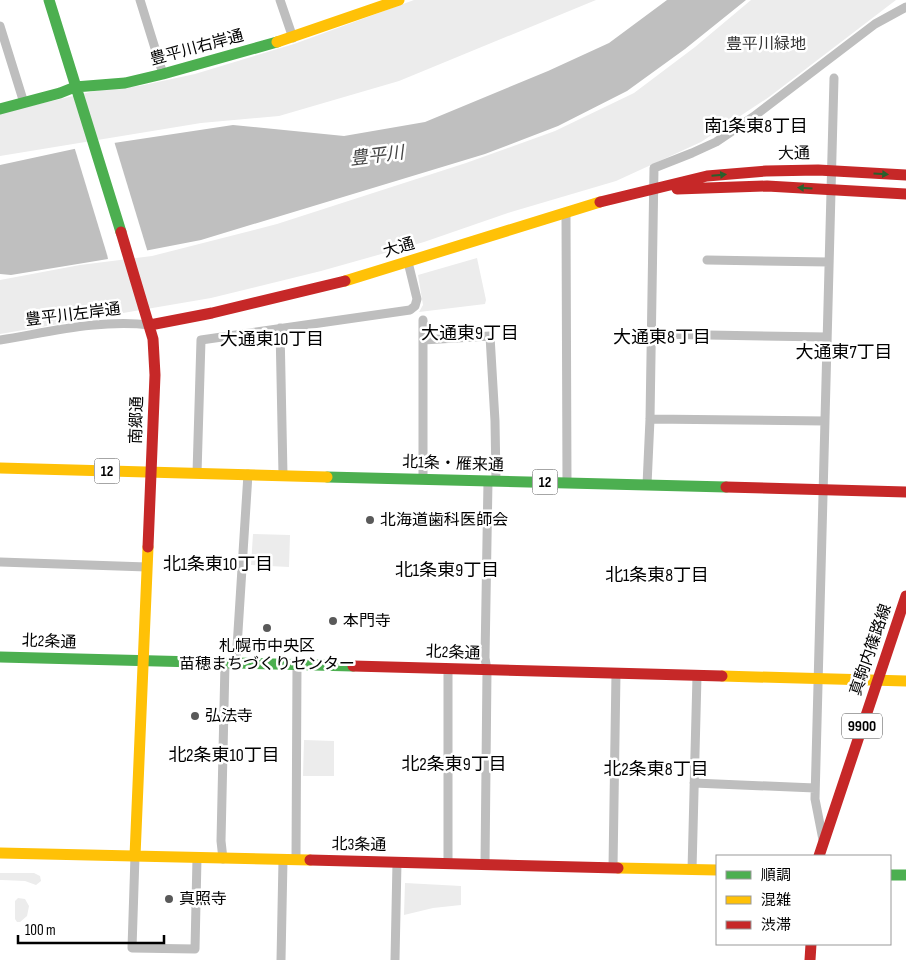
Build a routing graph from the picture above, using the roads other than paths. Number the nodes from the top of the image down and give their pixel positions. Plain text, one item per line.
1 (49, 0) edge
2 (140, 0) edge
3 (280, 0) edge
4 (398, 0) edge
5 (906, 7) edge
6 (0, 26) edge
7 (293, 38) junction
8 (163, 74) junction
9 (834, 78) dead end
10 (77, 93) junction
11 (24, 104) junction
12 (0, 109) edge
13 (832, 170) junction
14 (906, 175) edge
15 (654, 189) junction
16 (831, 190) junction
17 (906, 194) edge
18 (566, 213) junction
19 (707, 260) dead end
20 (408, 262) junction
21 (829, 262) junction
22 (423, 320) dead end
23 (150, 325) junction
24 (280, 328) junction
25 (650, 334) junction
26 (827, 337) junction
27 (0, 340) edge
28 (423, 340) junction
29 (650, 419) junction
30 (825, 421) junction
31 (0, 468) edge
32 (151, 472) junction
33 (197, 473) junction
34 (248, 474) junction
35 (283, 475) junction
36 (423, 479) junction
37 (492, 481) junction
38 (567, 483) junction
39 (647, 485) junction
40 (823, 490) junction
41 (906, 492) edge
42 (0, 562) edge
43 (146, 567) junction
44 (906, 596) edge
45 (0, 657) edge
46 (143, 661) junction
47 (231, 663) junction
48 (297, 665) junction
49 (448, 669) junction
50 (487, 670) junction
51 (616, 673) junction
52 (697, 676) junction
53 (818, 679) junction
54 (877, 680) junction
55 (906, 681) edge
56 (694, 782) junction
57 (815, 788) junction
58 (823, 842) junction
59 (0, 853) edge
60 (819, 855) edge
61 (135, 856) junction
62 (197, 858) junction
63 (223, 858) junction
64 (283, 860) junction
65 (296, 860) junction
66 (397, 862) junction
67 (448, 864) junction
68 (486, 864) junction
69 (613, 867) junction
70 (692, 870) junction
71 (716, 870) edge
72 (891, 875) edge
73 (906, 875) edge
74 (811, 945) edge
75 (281, 960) edge
76 (395, 960) edge
77 (810, 960) edge

1 - 10 main road, 南郷通
2 - 8 street
3 - 7 street
4 - 7 main road, 豊平川右岸通
5 - 15 street
6 - 11 street
7 - 8 main road, 豊平川右岸通
8 - 10 main road, 豊平川右岸通
9 - 13 street
10 - 11 main road, 豊平川右岸通
10 - 23 main road, 南郷通
11 - 12 main road, 豊平川右岸通
13 -> 14 main road, 大通
15 -> 13 main road, 大通
13 - 16 street
16 -> 15 main road, 大通
15 - 18 main road, 大通
15 - 25 street
16 - 17 main road, 大通
16 - 21 street
18 - 20 main road, 大通
18 - 38 street
19 - 21 street
20 - 23 main road, 大通
20 - 24 street
21 - 26 street
22 - 28 street
23 - 27 street, 豊平川左岸通
23 - 32 main road, 南郷通
24 - 33 street
24 - 35 street
25 - 26 street
25 - 29 street
26 - 30 street
28 - 36 street
28 - 37 street
29 - 30 street
29 - 39 street
30 - 40 street
31 - 32 main road, 北1条・雁来通 / 12
32 - 33 main road, 北1条・雁来通 / 12
32 - 43 main road, 南郷通
33 - 34 main road, 北1条・雁来通 / 12
34 - 35 main road, 北1条・雁来通 / 12
34 - 47 street
35 - 36 main road, 北1条・雁来通 / 12
36 - 37 main road, 北1条・雁来通 / 12
37 - 38 main road, 北1条・雁来通 / 12
37 - 50 street
38 - 39 main road, 北1条・雁来通 / 12
39 - 40 main road, 北1条・雁来通 / 12
40 - 41 main road, 北1条・雁来通 / 12
40 - 53 street
42 - 43 street
43 - 46 main road, 南郷通
44 - 54 main road, 真駒内篠路線 / 9900
45 - 46 main road, 北2条通
46 - 47 main road, 北2条通
46 - 61 main road, 南郷通
47 - 48 main road, 北2条通
47 - 63 street
48 - 49 main road, 北2条通
48 - 65 street
49 - 50 main road, 北2条通
49 - 67 street
50 - 51 main road, 北2条通
50 - 68 street
51 - 52 main road, 北2条通
51 - 69 street
52 - 53 main road, 北2条通
52 - 56 street
53 - 54 main road, 北2条通
53 - 57 street
54 - 55 main road, 北2条通
54 - 58 main road, 真駒内篠路線 / 9900
56 - 57 street
56 - 70 street
57 - 58 street
58 - 60 main road, 真駒内篠路線 / 9900
59 - 61 main road, 北3条通
61 - 62 main road, 北3条通
61 - 62 street
62 - 63 main road, 北3条通
63 - 64 main road, 北3条通
64 - 65 main road, 北3条通
64 - 75 street
65 - 66 main road, 北3条通
66 - 67 main road, 北3条通
66 - 76 street
67 - 68 main road, 北3条通
68 - 69 main road, 北3条通
69 - 70 main road, 北3条通
70 - 71 main road, 北3条通
72 - 73 main road
74 - 77 main road

